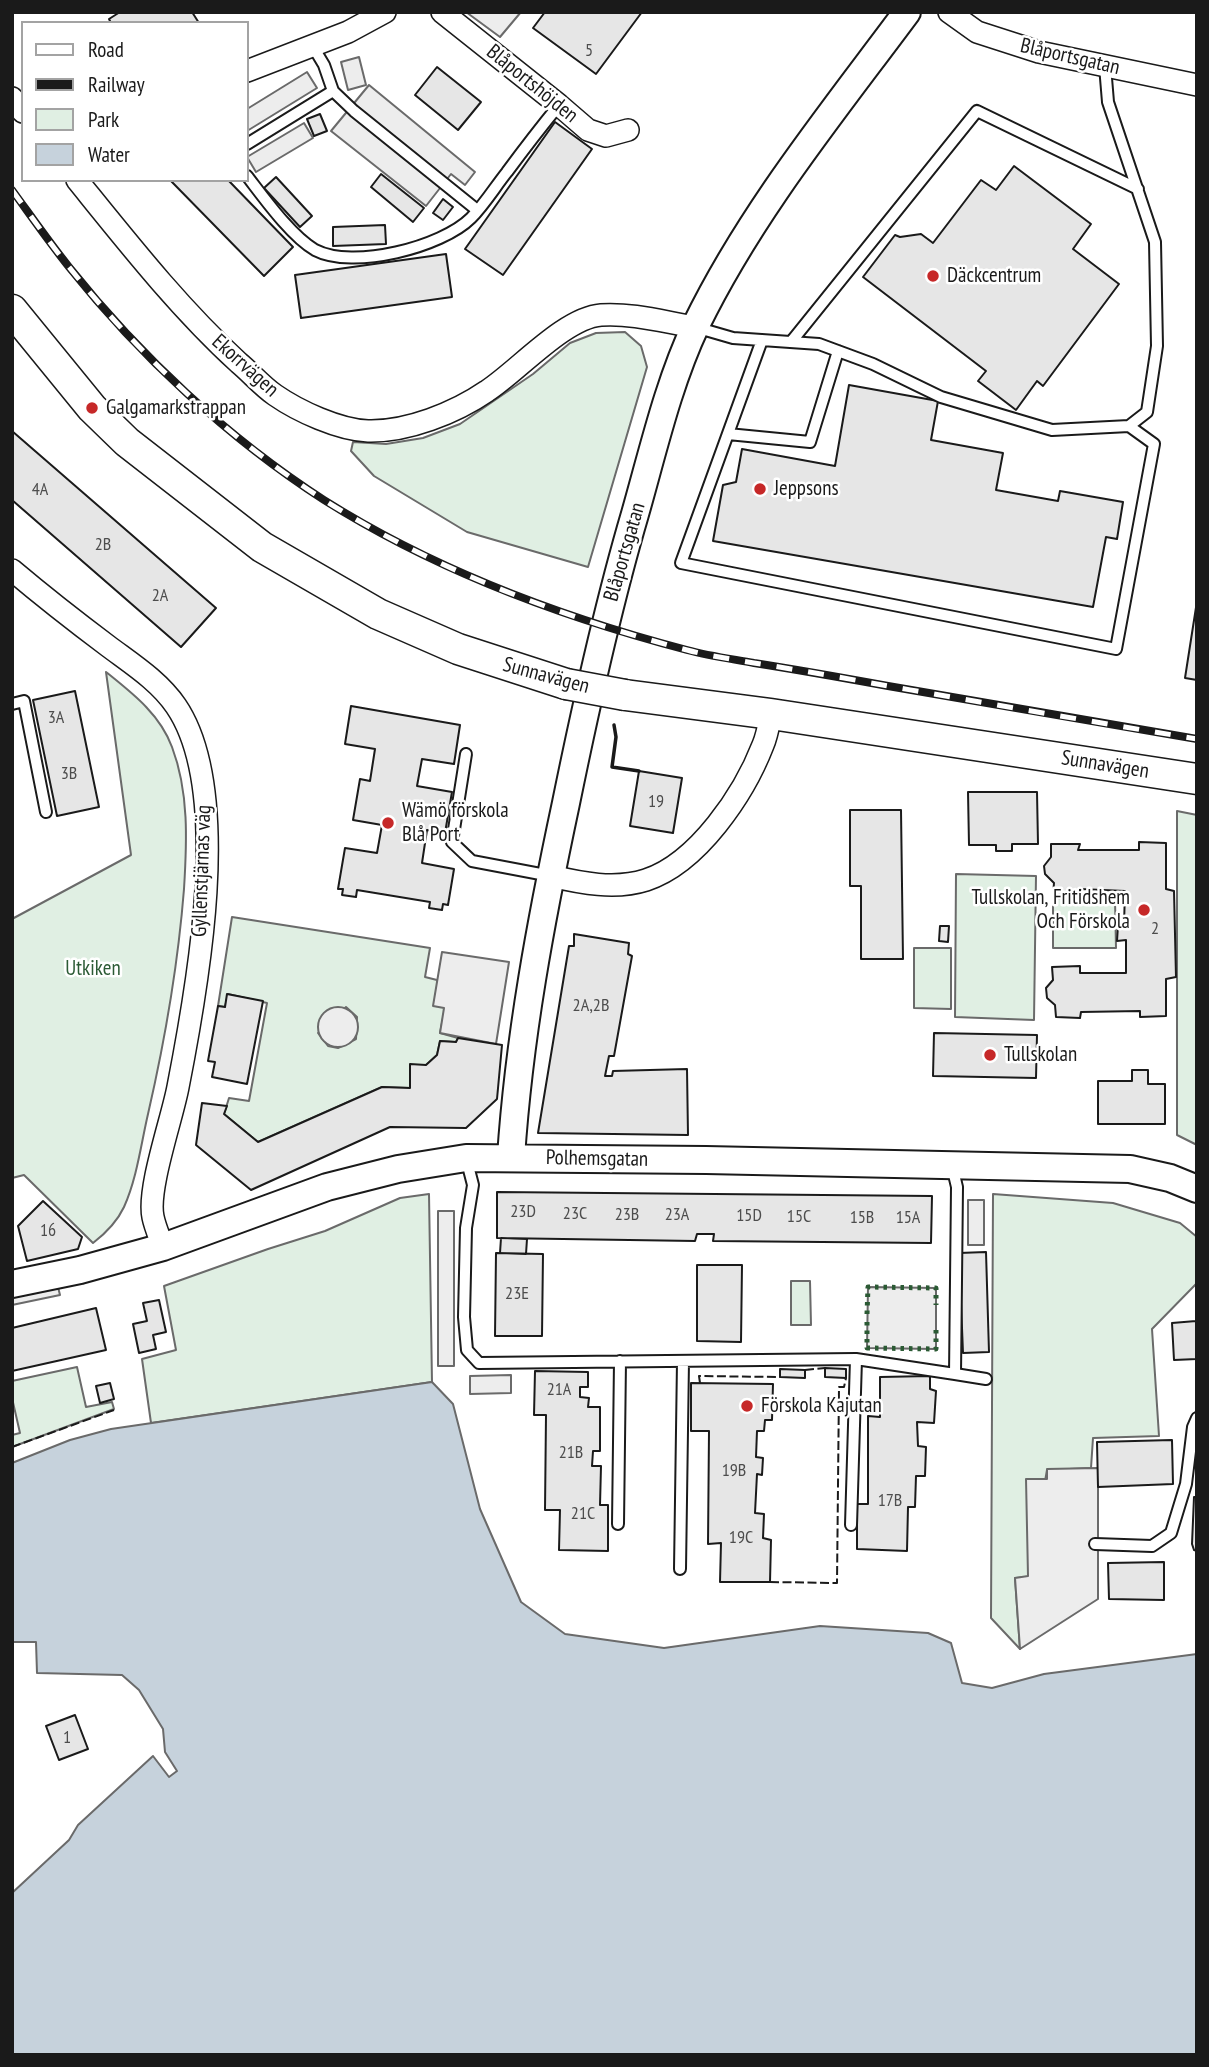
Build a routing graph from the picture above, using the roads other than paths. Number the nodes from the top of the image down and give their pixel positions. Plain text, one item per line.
1 (384, 12) edge
2 (442, 12) edge
3 (907, 12) edge
4 (948, 12) edge
5 (313, 45) junction
6 (1105, 66) junction
7 (248, 71) edge
8 (1197, 85) edge
9 (333, 91) junction
10 (559, 105) junction
11 (628, 130) dead end
12 (248, 143) edge
13 (248, 177) edge
14 (87, 184) edge
15 (1138, 189) junction
16 (477, 210) junction
17 (12, 310) edge
18 (695, 327) junction
19 (762, 340) junction
20 (791, 342) junction
21 (838, 351) junction
22 (1129, 426) junction
23 (728, 434) junction
24 (12, 570) edge
25 (12, 704) edge
26 (771, 714) junction
27 (466, 754) dead end
28 (1197, 779) edge
29 (46, 812) dead end
30 (551, 876) junction
31 (511, 1157) junction
32 (466, 1158) junction
33 (951, 1166) junction
34 (1197, 1189) edge
35 (163, 1247) junction
36 (12, 1284) edge
37 (856, 1359) junction
38 (620, 1361) junction
39 (683, 1361) junction
40 (955, 1374) junction
41 (986, 1379) dead end
42 (1197, 1418) edge
43 (618, 1524) dead end
44 (850, 1525) dead end
45 (1095, 1545) dead end
46 (680, 1569) dead end

1 - 5 street
2 - 10 street, Blåportshöjden
3 - 18 street, Blåportsgatan
4 - 6 street, Blåportsgatan
5 - 7 street
5 - 9 lane
6 - 8 street, Blåportsgatan
6 - 15 lane
9 - 12 lane
9 - 16 lane
10 - 11 street, Blåportshöjden
10 - 16 lane
13 - 16 lane
14 - 18 street, Ekorrvägen
15 - 20 lane
15 - 22 lane
17 - 26 main road, Sunnavägen, bridge
18 - 19 lane
18 - 30 street, Blåportsgatan
19 - 20 lane
19 - 23 lane
20 - 21 lane
21 - 22 lane
21 - 23 lane
22 - 23 lane
24 - 35 street, Gyllenstjärnas väg
25 - 29 lane
26 - 28 main road, Sunnavägen
26 - 30 street
27 - 30 lane
30 - 31 street, Blåportsgatan
31 - 32 street, Polhemsgatan
31 - 33 street, Polhemsgatan
32 - 35 street, Polhemsgatan
32 - 38 lane
33 - 34 street, Polhemsgatan
33 - 40 lane
35 - 36 street, Polhemsgatan
37 - 39 lane
37 - 40 lane
37 - 44 lane
38 - 39 lane
38 - 43 lane
39 - 46 lane
40 - 41 lane
42 - 45 lane

